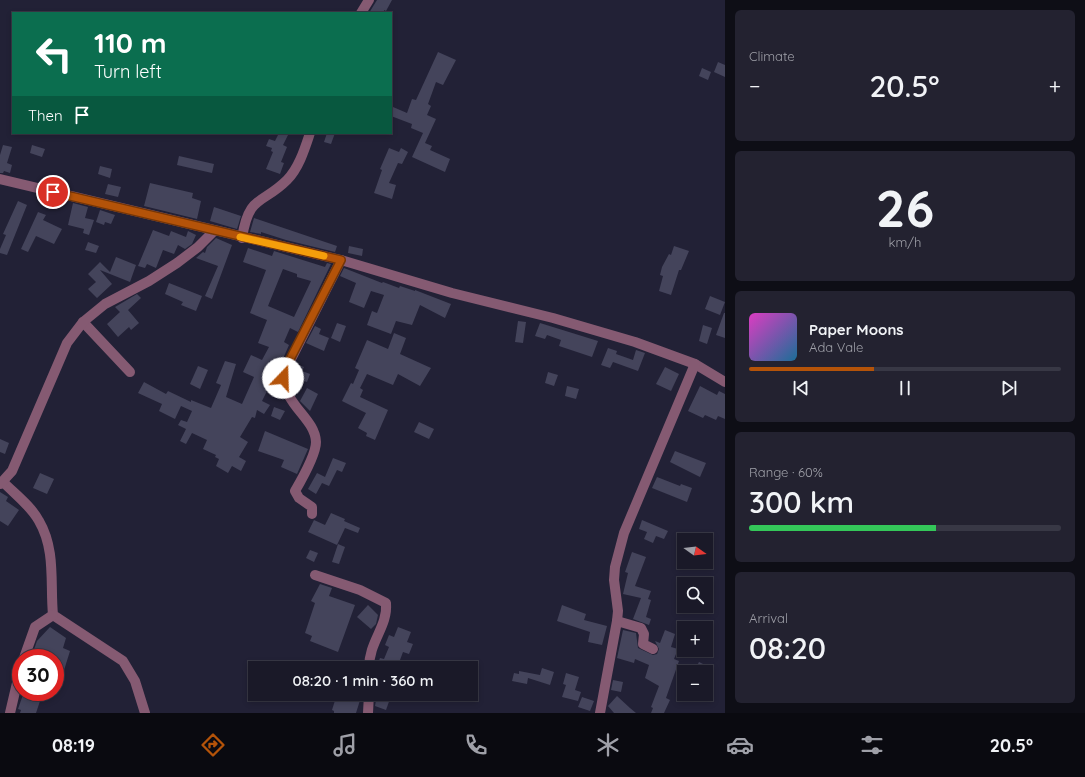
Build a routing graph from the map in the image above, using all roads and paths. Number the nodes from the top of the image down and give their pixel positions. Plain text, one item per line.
1 (369, 0) edge
2 (362, 12) edge
3 (310, 134) edge
4 (0, 179) edge
5 (214, 231) junction
6 (242, 238) junction
7 (341, 260) junction
8 (84, 322) junction
9 (695, 364) junction
10 (130, 372) dead end
11 (725, 382) edge
12 (1, 483) edge
13 (312, 514) dead end
14 (315, 575) dead end
15 (54, 615) junction
16 (617, 621) junction
17 (27, 649) edge
18 (653, 649) dead end
19 (369, 661) edge
20 (13, 701) edge
21 (369, 701) edge
22 (10, 713) edge
23 (145, 713) edge
24 (368, 713) edge
25 (600, 713) edge

1 - 2 street
3 - 6 street
4 - 5 street
5 - 6 street
5 - 8 street
6 - 7 street
7 - 9 street
7 - 13 street
8 - 10 street
8 - 12 street
9 - 11 street
9 - 16 street
12 - 15 street
14 - 19 street
15 - 17 street
15 - 23 street
16 - 18 street
16 - 25 street
20 - 22 street
21 - 24 street

